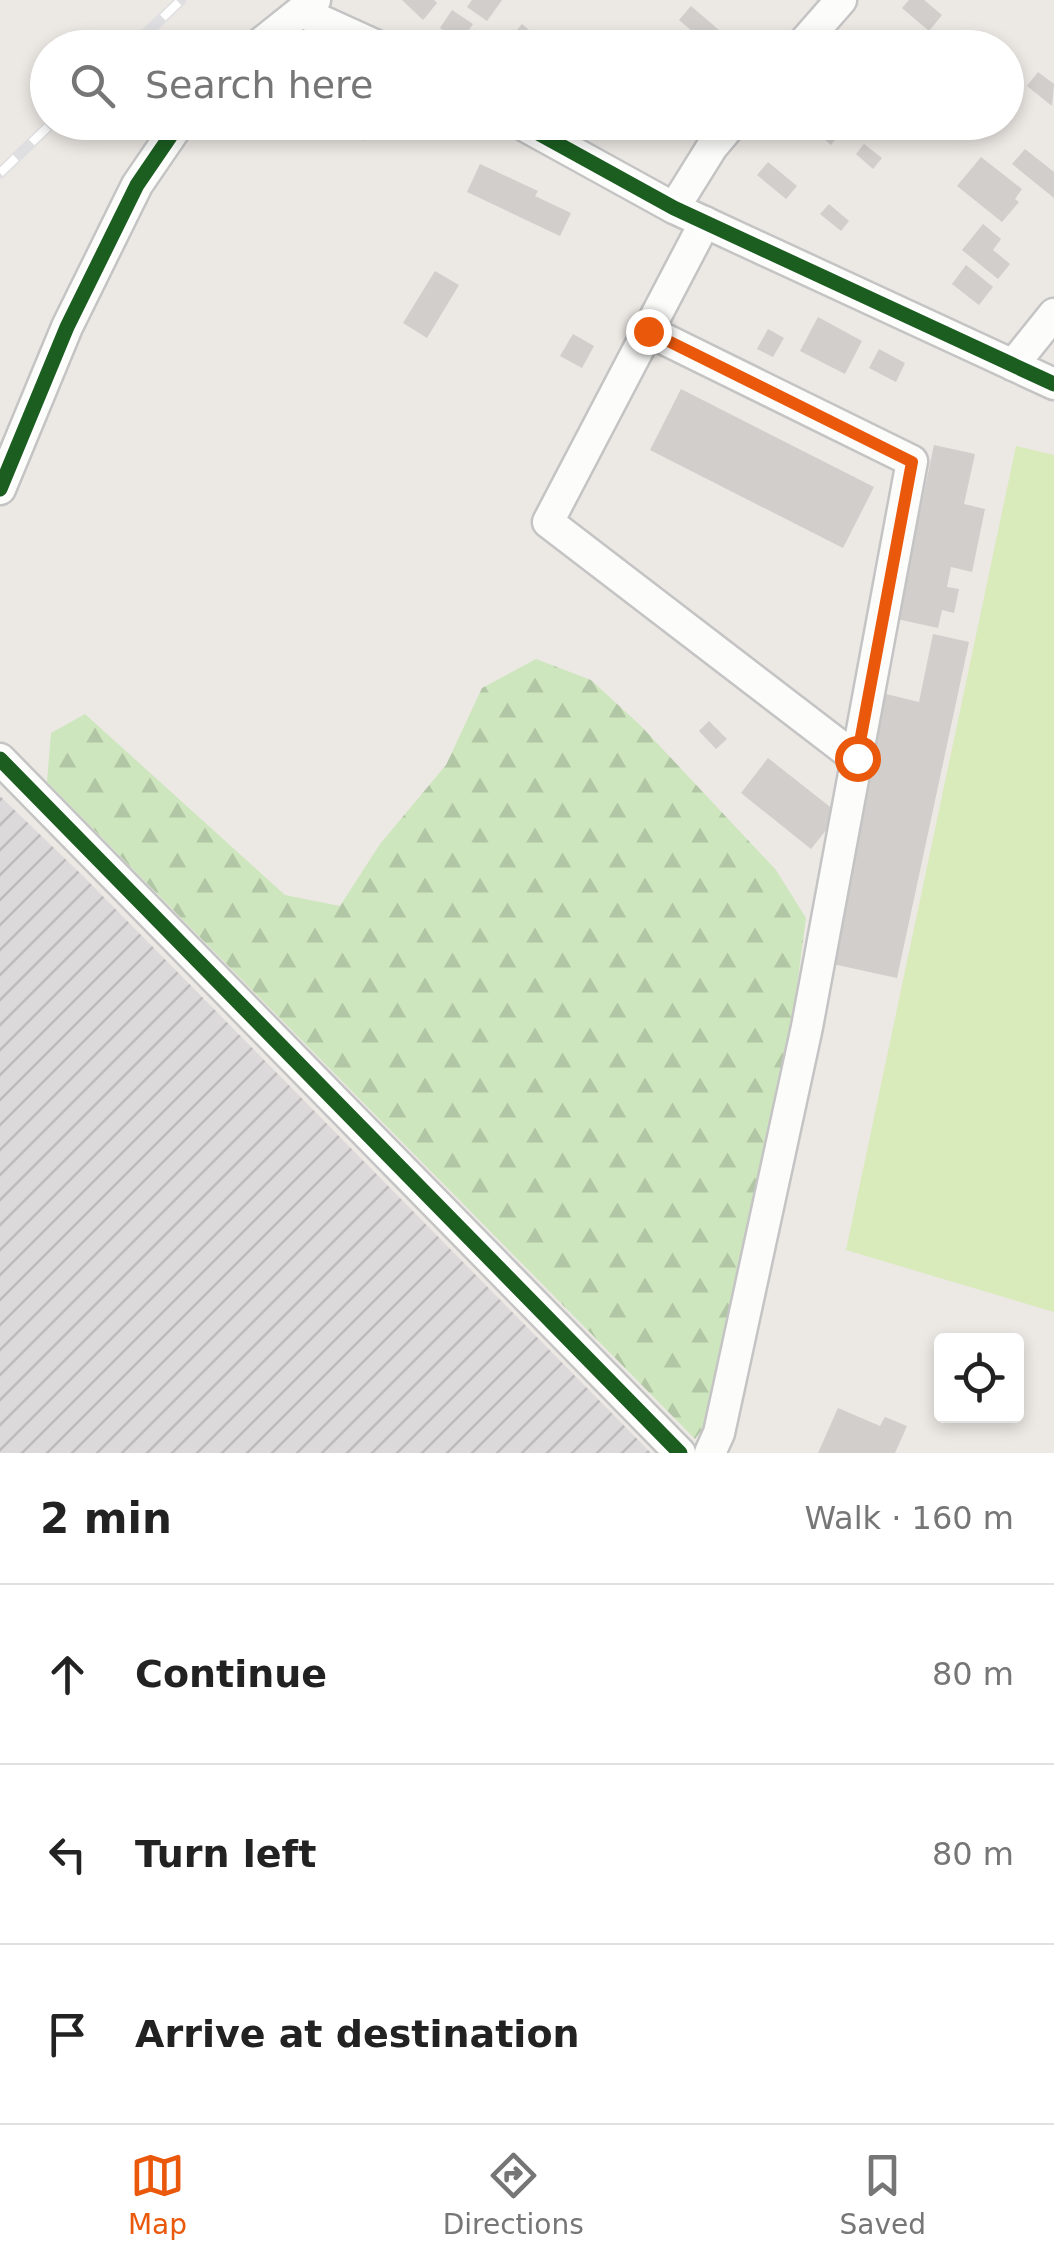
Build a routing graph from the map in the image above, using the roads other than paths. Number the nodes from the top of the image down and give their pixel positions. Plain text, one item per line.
1 (841, 0) edge
2 (309, 6) edge
3 (278, 30) edge
4 (350, 30) edge
5 (815, 30) edge
6 (168, 140) edge
7 (551, 140) edge
8 (718, 140) edge
9 (674, 208) junction
10 (705, 222) junction
11 (1054, 314) edge
12 (648, 331) junction
13 (1012, 365) junction
14 (1054, 384) edge
15 (0, 489) edge
16 (857, 758) junction
17 (0, 759) edge
18 (680, 1453) edge
19 (710, 1453) edge

1 - 5 street
2 - 3 street
2 - 4 street
6 - 15 street
7 - 9 street
8 - 9 street
9 - 10 street
10 - 12 street
10 - 13 street
11 - 13 street
12 - 16 street
12 - 16 street
13 - 14 street
16 - 19 street
17 - 18 street

